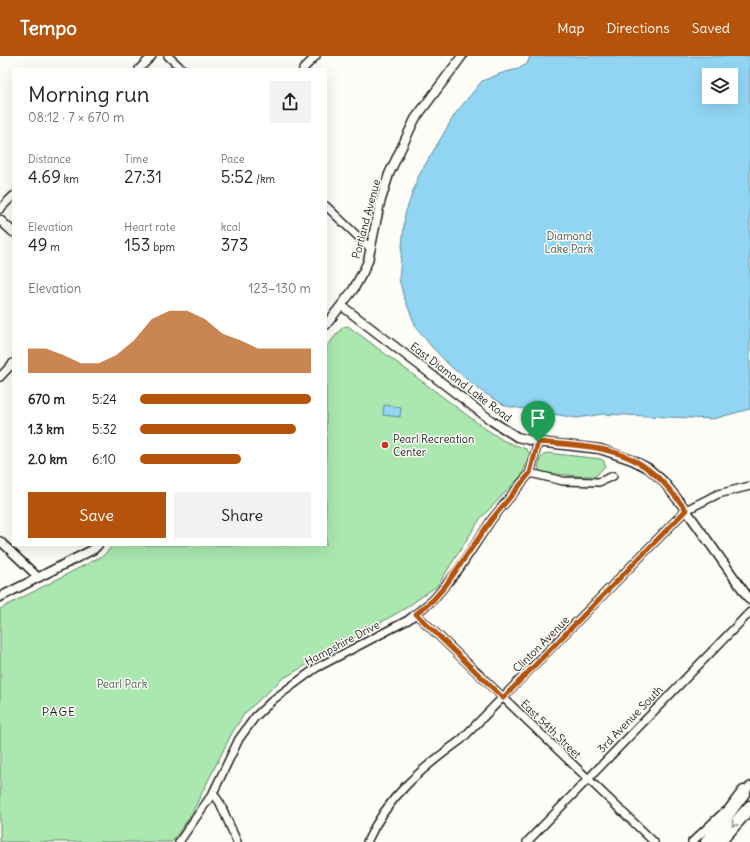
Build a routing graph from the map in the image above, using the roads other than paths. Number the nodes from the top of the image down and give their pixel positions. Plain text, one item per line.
1 (152, 56) edge
2 (168, 56) edge
3 (316, 56) edge
4 (462, 56) edge
5 (140, 68) edge
6 (181, 68) edge
7 (304, 68) edge
8 (12, 197) edge
9 (327, 207) edge
10 (0, 209) edge
11 (0, 220) edge
12 (12, 231) edge
13 (371, 249) junction
14 (342, 306) junction
15 (327, 325) edge
16 (12, 364) edge
17 (0, 377) edge
18 (538, 442) junction
19 (530, 473) junction
20 (613, 476) dead end
21 (750, 486) edge
22 (686, 510) junction
23 (0, 541) edge
24 (96, 546) edge
25 (38, 577) junction
26 (0, 597) edge
27 (750, 600) edge
28 (750, 612) edge
29 (416, 614) junction
30 (503, 698) junction
31 (588, 779) junction
32 (747, 789) edge
33 (213, 793) junction
34 (750, 807) edge
35 (178, 842) edge
36 (237, 842) edge
37 (367, 842) edge
38 (527, 842) edge
39 (654, 842) edge
40 (692, 842) edge
41 (707, 842) edge
42 (719, 842) edge

1 - 5 street
2 - 6 street
3 - 7 street
4 - 13 street, Portland Avenue
8 - 10 street
9 - 13 street
11 - 12 street
13 - 14 street, Portland Avenue
14 - 15 street, Portland Avenue
14 - 18 street, East Diamond Lake Road
16 - 17 street
18 - 19 street, Hampshire Drive
18 - 22 street, East Diamond Lake Road
19 - 20 street
19 - 29 street, Hampshire Drive
21 - 22 street, Clinton Avenue
22 - 27 street, East Diamond Lake Road
22 - 30 street, Clinton Avenue
23 - 25 street
24 - 25 street
25 - 26 street
28 - 31 street, 3rd Avenue South
29 - 30 street, East 54th Street
29 - 33 street, Hampshire Drive
30 - 31 street, East 54th Street
30 - 37 street, Clinton Avenue
31 - 38 street, 3rd Avenue South
31 - 39 street, East 54th Street
32 - 40 street
32 - 41 highway
33 - 35 street, Hampshire Drive
33 - 36 street
34 -> 42 highway

